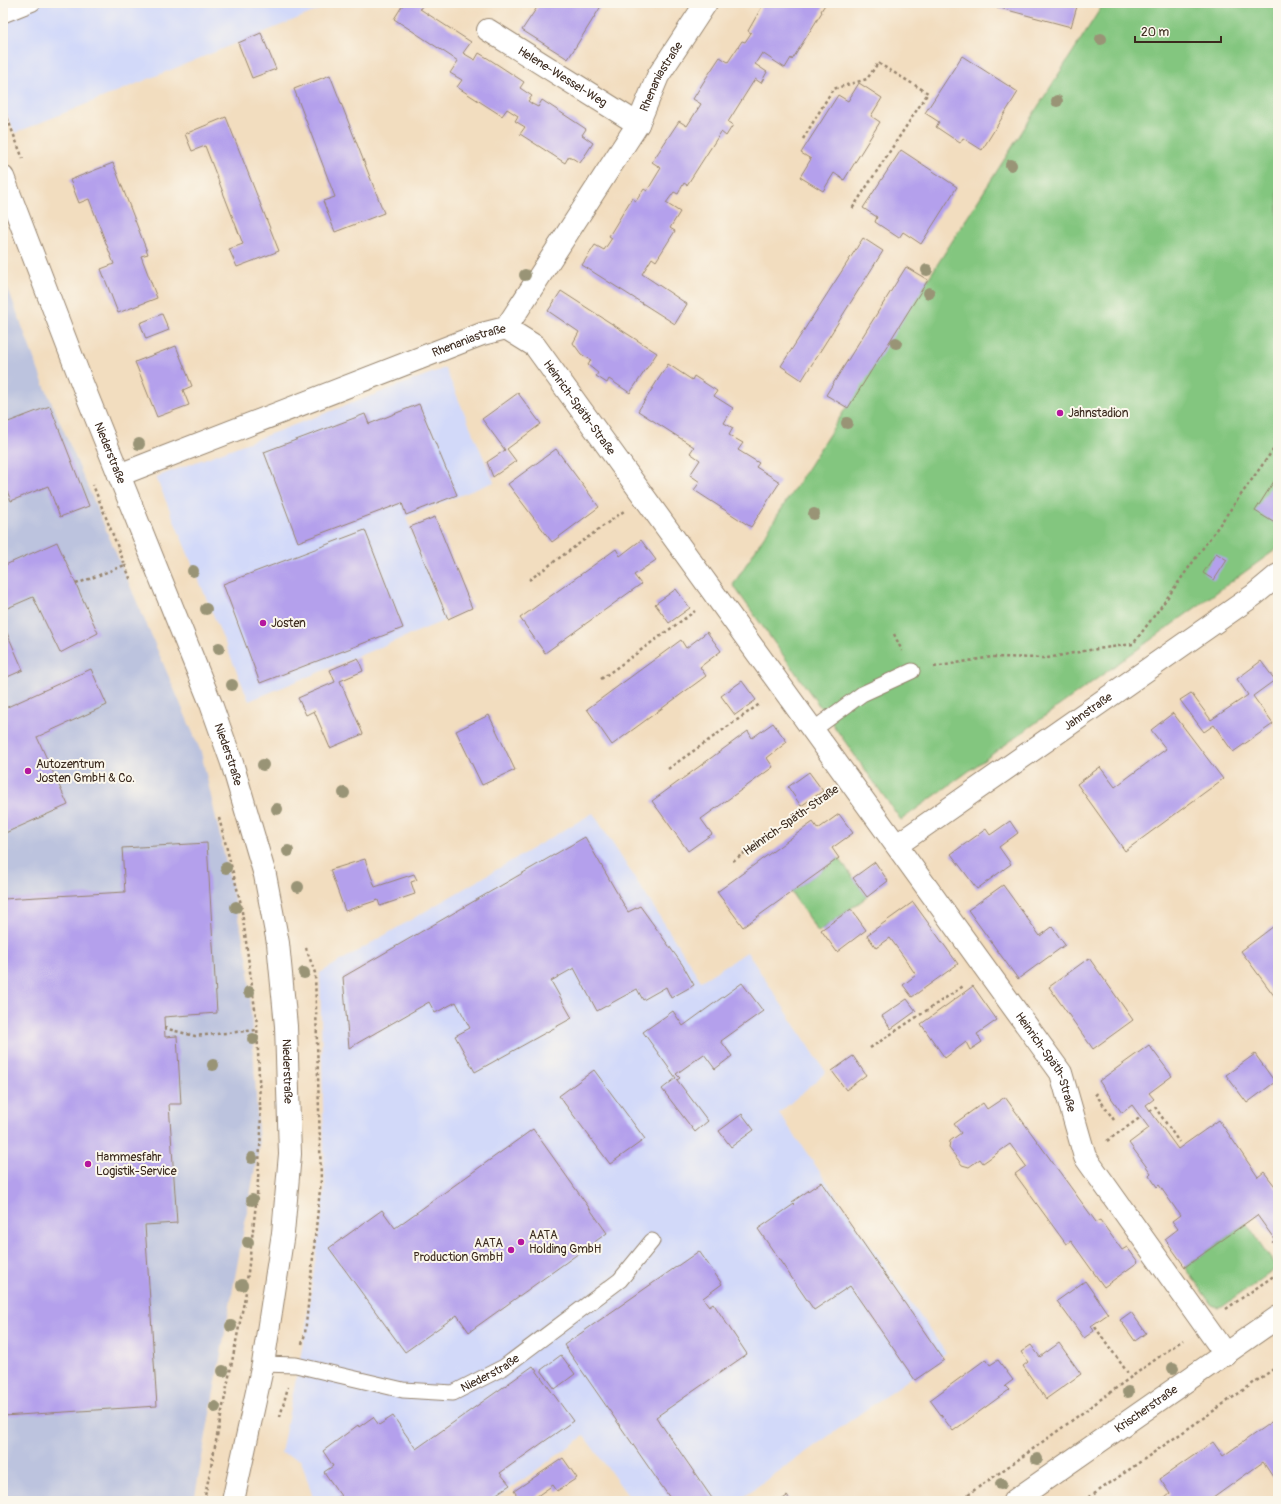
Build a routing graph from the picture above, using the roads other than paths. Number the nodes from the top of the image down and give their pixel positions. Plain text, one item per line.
1 (33, 3) edge
2 (706, 3) edge
3 (3, 15) edge
4 (488, 30) dead end
5 (638, 124) junction
6 (3, 177) edge
7 (506, 328) junction
8 (119, 475) junction
9 (1278, 575) edge
10 (912, 671) road end
11 (813, 730) junction
12 (897, 845) junction
13 (652, 1241) dead end
14 (1278, 1317) edge
15 (1226, 1354) junction
16 (262, 1364) junction
17 (233, 1501) edge
18 (1014, 1501) edge

1 - 3 lane
2 - 5 street, Rhenaniastraße
4 - 5 street, Helene-Wessel-Weg
5 - 7 street, Rhenaniastraße
6 - 8 street, Niederstraße
7 - 8 street, Rhenaniastraße
7 - 11 street, Heinrich-Späth-Straße
8 - 16 street, Niederstraße
9 - 12 street, Jahnstraße
10 - 11 lane
11 - 12 street, Heinrich-Späth-Straße
12 - 15 street, Heinrich-Späth-Straße
13 - 16 lane, Niederstraße
14 - 15 street, Krischerstraße
15 - 18 street, Krischerstraße
16 - 17 street, Niederstraße

